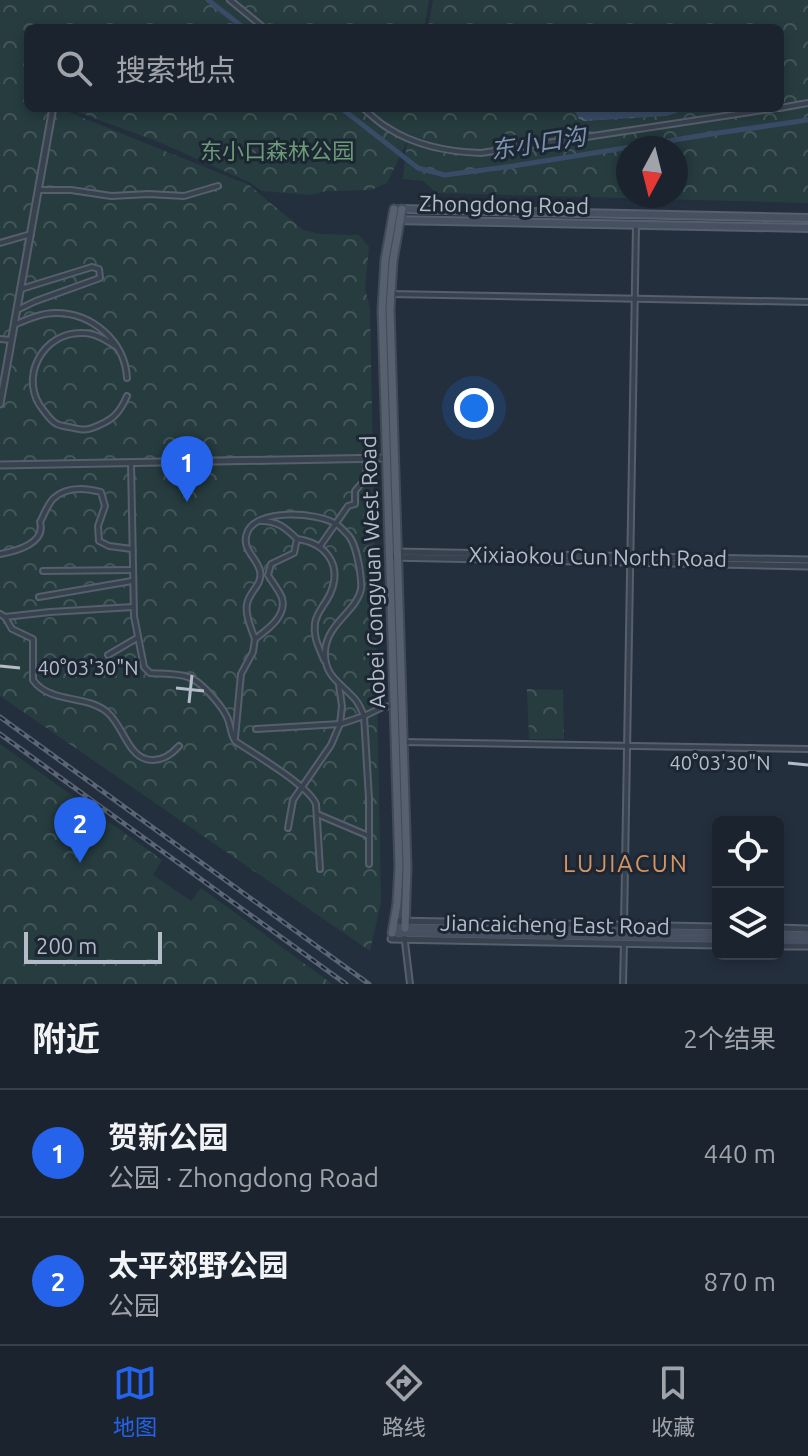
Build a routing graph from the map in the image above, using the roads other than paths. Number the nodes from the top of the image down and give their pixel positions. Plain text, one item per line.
1 (230, 0) edge
2 (259, 24) edge
3 (808, 103) edge
4 (784, 107) edge
5 (368, 112) edge
6 (752, 112) edge
7 (52, 113) dead end
8 (218, 186) dead end
9 (38, 190) junction
10 (398, 209) joint
11 (808, 218) edge
12 (396, 220) junction
13 (636, 225) junction
14 (808, 228) edge
15 (31, 234) junction
16 (0, 243) edge
17 (21, 289) junction
18 (386, 294) junction
19 (635, 299) junction
20 (808, 302) edge
21 (17, 310) junction
22 (14, 325) junction
23 (0, 339) edge
24 (11, 340) junction
25 (117, 347) junction
26 (127, 378) dead end
27 (127, 396) dead end
28 (0, 404) edge
29 (365, 458) junction
30 (390, 458) junction
31 (131, 463) junction
32 (0, 465) edge
33 (256, 522) junction
34 (336, 524) junction
35 (297, 539) junction
36 (320, 546) junction
37 (132, 549) junction
38 (0, 554) edge
39 (393, 554) junction
40 (630, 559) junction
41 (808, 563) edge
42 (132, 570) junction
43 (43, 571) dead end
44 (132, 581) junction
45 (39, 597) dead end
46 (133, 607) junction
47 (3, 616) edge
48 (137, 638) junction
49 (255, 639) junction
50 (108, 655) dead end
51 (329, 673) junction
52 (339, 685) junction
53 (394, 706) junction
54 (364, 716) junction
55 (340, 724) junction
56 (256, 729) dead end
57 (235, 741) junction
58 (403, 742) junction
59 (179, 746) dead end
60 (627, 746) junction
61 (808, 749) edge
62 (301, 787) junction
63 (317, 814) junction
64 (288, 828) dead end
65 (369, 836) junction
66 (369, 864) dead end
67 (320, 869) dead end
68 (712, 927) edge
69 (784, 928) edge
70 (808, 929) edge
71 (399, 933) junction
72 (624, 934) junction
73 (712, 939) edge
74 (712, 939) edge
75 (784, 940) edge
76 (784, 940) edge
77 (808, 941) edge
78 (410, 984) edge
79 (623, 984) edge

1 - 2 street
3 - 4 street
5 - 6 street
7 - 9 street
8 - 9 street
9 - 15 street
10 - 11 main road, Zhongdong Road
10 - 12 main road, Aobei Gongyuan West Road
12 - 13 main road, Zhongdong Road
12 - 18 main road, Aobei Gongyuan West Road
13 - 14 main road, Zhongdong Road
13 - 19 street
15 - 16 street
15 - 17 street
17 - 21 street
17 - 21 street
18 - 19 street
18 - 30 main road, Aobei Gongyuan West Road
19 - 20 street
19 - 40 street
21 - 22 street
22 - 24 street
22 - 25 street
23 - 24 street
24 - 28 street
25 - 26 street
25 - 27 street
29 - 30 street
29 - 31 street
29 - 34 street
30 - 39 main road, Aobei Gongyuan West Road
31 - 32 street
31 - 37 street
33 - 34 street
33 - 35 street
33 - 49 street
34 - 36 street
34 - 51 street
35 - 36 street
35 - 49 street
36 - 51 street
37 - 38 street
37 - 42 street
39 - 40 street, Xixiaokou Cun North Road
39 - 53 main road, Aobei Gongyuan West Road
39 - 58 main road, Aobei Gongyuan West Road
40 - 41 street, Xixiaokou Cun North Road
40 - 60 street
42 - 43 street
42 - 44 street
44 - 45 street
44 - 46 street
46 - 47 street
46 - 48 street
47 - 59 street
48 - 50 street
48 - 57 street
49 - 57 street
51 - 52 street
52 - 54 street
52 - 55 street
53 - 54 street
53 - 71 main road, Aobei Gongyuan West Road
54 - 55 street
54 - 65 street
55 - 56 street
55 - 62 street
57 - 62 street
58 - 60 street
58 - 71 main road, Aobei Gongyuan West Road
60 - 61 street
60 - 72 street
62 - 63 street
62 - 64 street
63 - 65 street
63 - 67 street
65 - 66 street
68 - 72 street, Jiancaicheng East Road
69 - 70 street
71 - 72 main road, Jiancaicheng East Road
71 - 72 street, Jiancaicheng East Road
71 - 78 street
72 - 73 main road, Jiancaicheng East Road
72 - 74 street, Jiancaicheng East Road
72 - 79 street
75 - 77 main road
76 - 77 street

